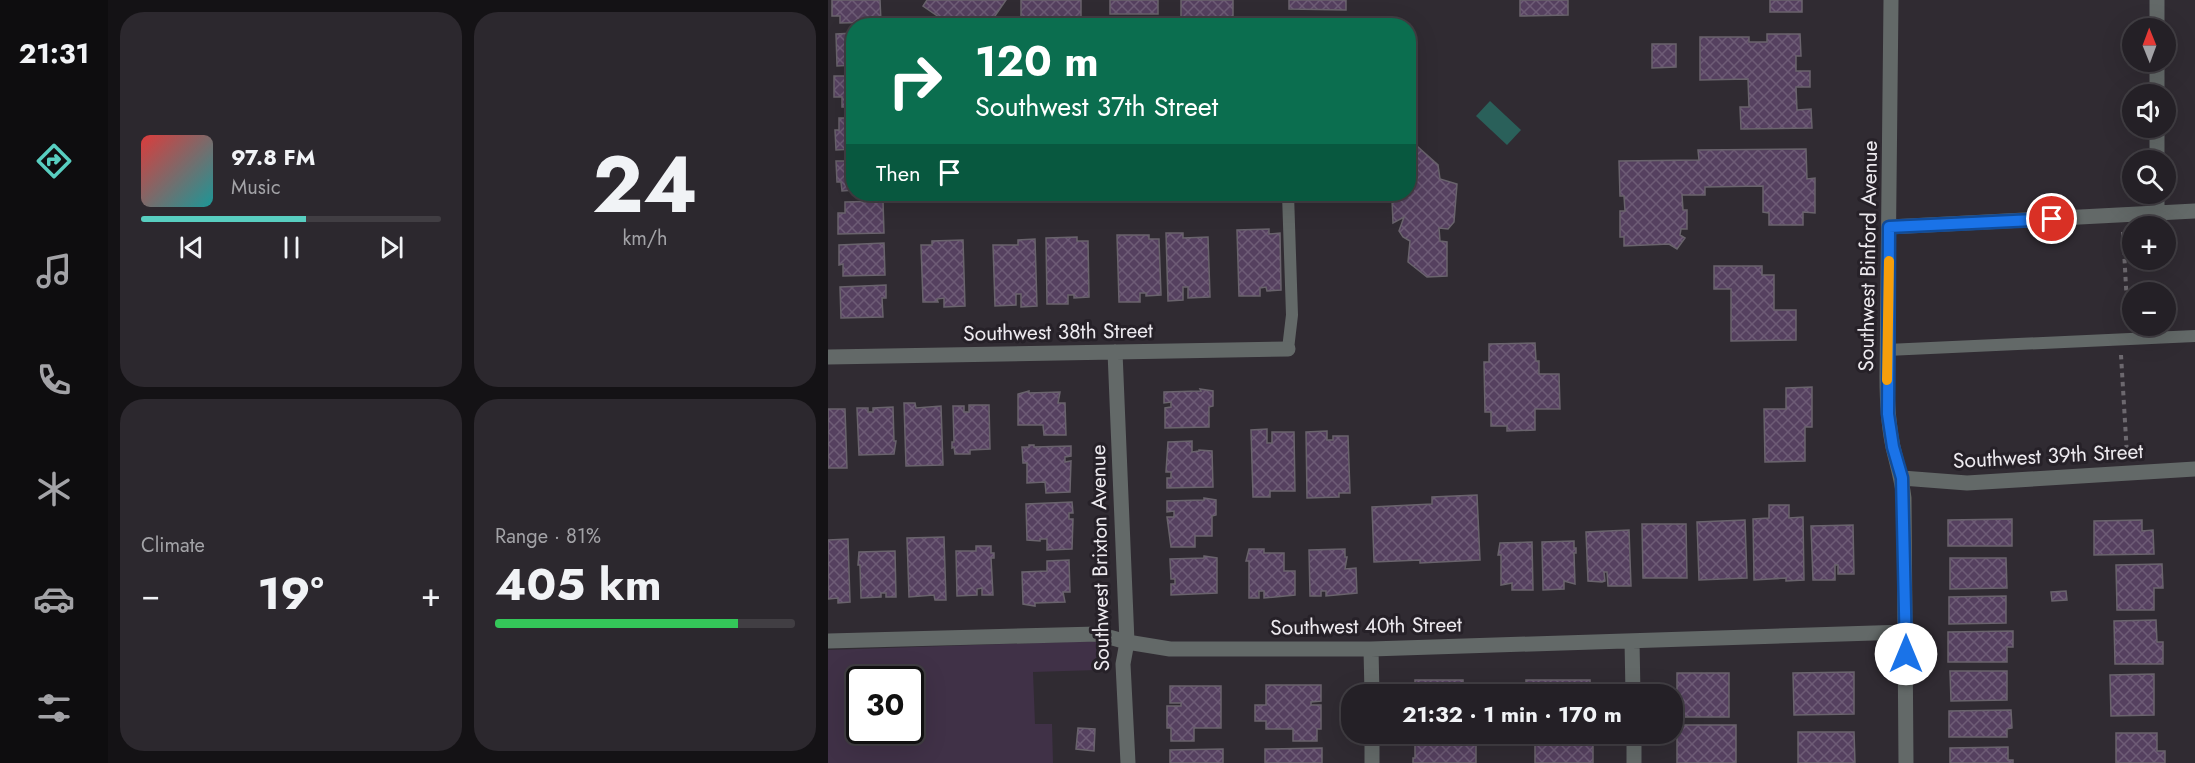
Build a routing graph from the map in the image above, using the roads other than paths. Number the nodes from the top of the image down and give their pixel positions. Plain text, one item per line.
1 (1891, 0) edge
2 (2157, 0) edge
3 (2157, 18) edge
4 (1288, 201) edge
5 (2157, 204) edge
6 (2195, 211) edge
7 (2157, 213) junction
8 (1889, 227) junction
9 (2195, 336) edge
10 (1288, 349) joint
11 (1887, 350) junction
12 (1115, 352) junction
13 (828, 357) edge
14 (2195, 469) edge
15 (1902, 478) junction
16 (1906, 632) junction
17 (828, 641) edge
18 (1632, 641) junction
19 (1127, 642) junction
20 (1371, 649) junction
21 (1372, 684) edge
22 (1633, 684) edge
23 (1372, 744) edge
24 (1634, 744) edge
25 (1128, 763) edge
26 (1372, 763) edge
27 (1635, 763) edge
28 (1906, 763) edge

1 - 8 street, Southwest Binford Avenue
2 - 3 street
4 - 10 lane
5 - 7 street
6 - 7 street
7 - 8 street
8 - 11 street, Southwest Binford Avenue
9 - 11 lane
10 - 12 street, Southwest 38th Street
11 - 15 street, Southwest Binford Avenue
12 - 13 street, Southwest 38th Street
12 - 19 street, Southwest Brixton Avenue
14 - 15 street, Southwest 39th Street
15 - 16 street, Southwest Binford Avenue
16 - 18 street, Southwest 40th Street
16 - 28 street, Southwest Binford Avenue
17 - 19 street, Southwest 40th Street
18 - 20 street, Southwest 40th Street
18 - 22 street
19 - 20 street, Southwest 40th Street
19 - 25 street, Southwest Brixton Avenue
20 - 21 street
23 - 26 street
24 - 27 street

